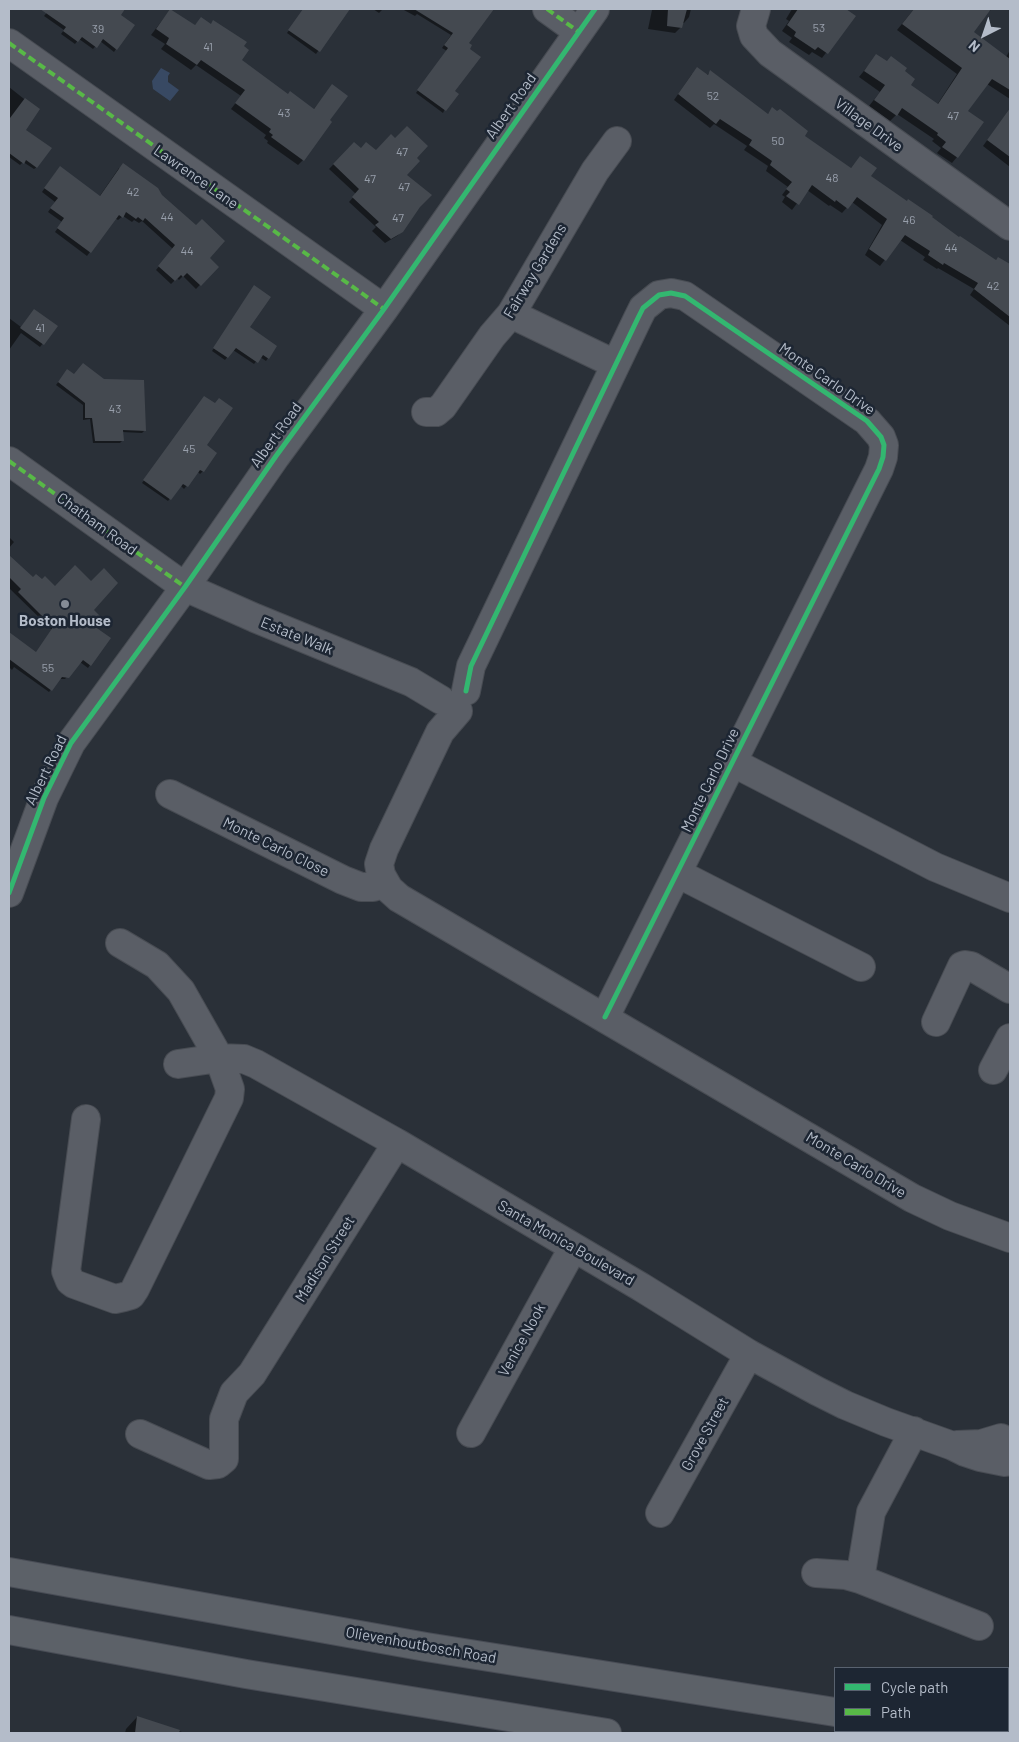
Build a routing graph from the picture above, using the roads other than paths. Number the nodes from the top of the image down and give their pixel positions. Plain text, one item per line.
1 (547, 9) edge
2 (595, 9) edge
3 (756, 9) edge
4 (579, 32) junction
5 (9, 43) edge
6 (617, 141) dead end
7 (1010, 226) edge
8 (384, 309) junction
9 (511, 314) junction
10 (615, 364) junction
11 (426, 412) dead end
12 (9, 461) edge
13 (185, 587) junction
14 (454, 692) junction
15 (732, 762) junction
16 (170, 794) dead end
17 (677, 873) junction
18 (385, 884) junction
19 (9, 893) edge
20 (1010, 898) edge
21 (120, 943) dead end
22 (861, 967) dead end
23 (1010, 989) edge
24 (606, 1017) junction
25 (936, 1022) dead end
26 (1010, 1038) edge
27 (219, 1058) junction
28 (178, 1064) dead end
29 (993, 1070) dead end
30 (86, 1119) dead end
31 (397, 1144) junction
32 (1010, 1238) edge
33 (573, 1248) junction
34 (749, 1354) junction
35 (914, 1431) junction
36 (471, 1433) dead end
37 (140, 1434) dead end
38 (1007, 1443) edge
39 (660, 1513) dead end
40 (9, 1572) edge
41 (816, 1573) dead end
42 (860, 1578) junction
43 (979, 1626) dead end
44 (9, 1630) edge
45 (9, 1646) edge
46 (176, 1661) junction
47 (834, 1712) edge
48 (607, 1733) edge

1 - 4 street
2 - 4 street, Albert Road
3 - 7 street, Village Drive
4 - 8 street, Albert Road
5 - 8 street, Lawrence Lane
6 - 9 street, Fairway Gardens
8 - 13 street, Albert Road
9 - 10 street
9 - 11 street, Fairway Gardens
10 - 14 street, Monte Carlo Drive
10 - 15 street, Monte Carlo Drive
12 - 13 street, Chatham Road
13 - 14 street, Estate Walk
13 - 19 street, Albert Road
14 - 18 street, Monte Carlo Drive
15 - 17 street, Monte Carlo Drive
15 - 20 street
16 - 18 street, Monte Carlo Close
17 - 22 street
17 - 24 street, Monte Carlo Drive
18 - 24 street, Monte Carlo Drive
21 - 27 street
23 - 25 street
24 - 32 street, Monte Carlo Drive
26 - 29 street
27 - 28 street, Santa Monica Boulevard
27 - 30 street
27 - 31 street, Santa Monica Boulevard
31 - 33 street, Santa Monica Boulevard
31 - 37 street, Madison Street
33 - 34 street, Santa Monica Boulevard
33 - 36 street, Venice Nook
34 - 35 street, Santa Monica Boulevard
34 - 39 street, Grove Street
35 - 38 street, Santa Monica Boulevard
35 - 42 street
40 - 47 main road, Olievenhoutbosch Road
41 - 42 street
42 - 43 street
44 - 46 main road
45 - 46 main road
46 - 48 main road

